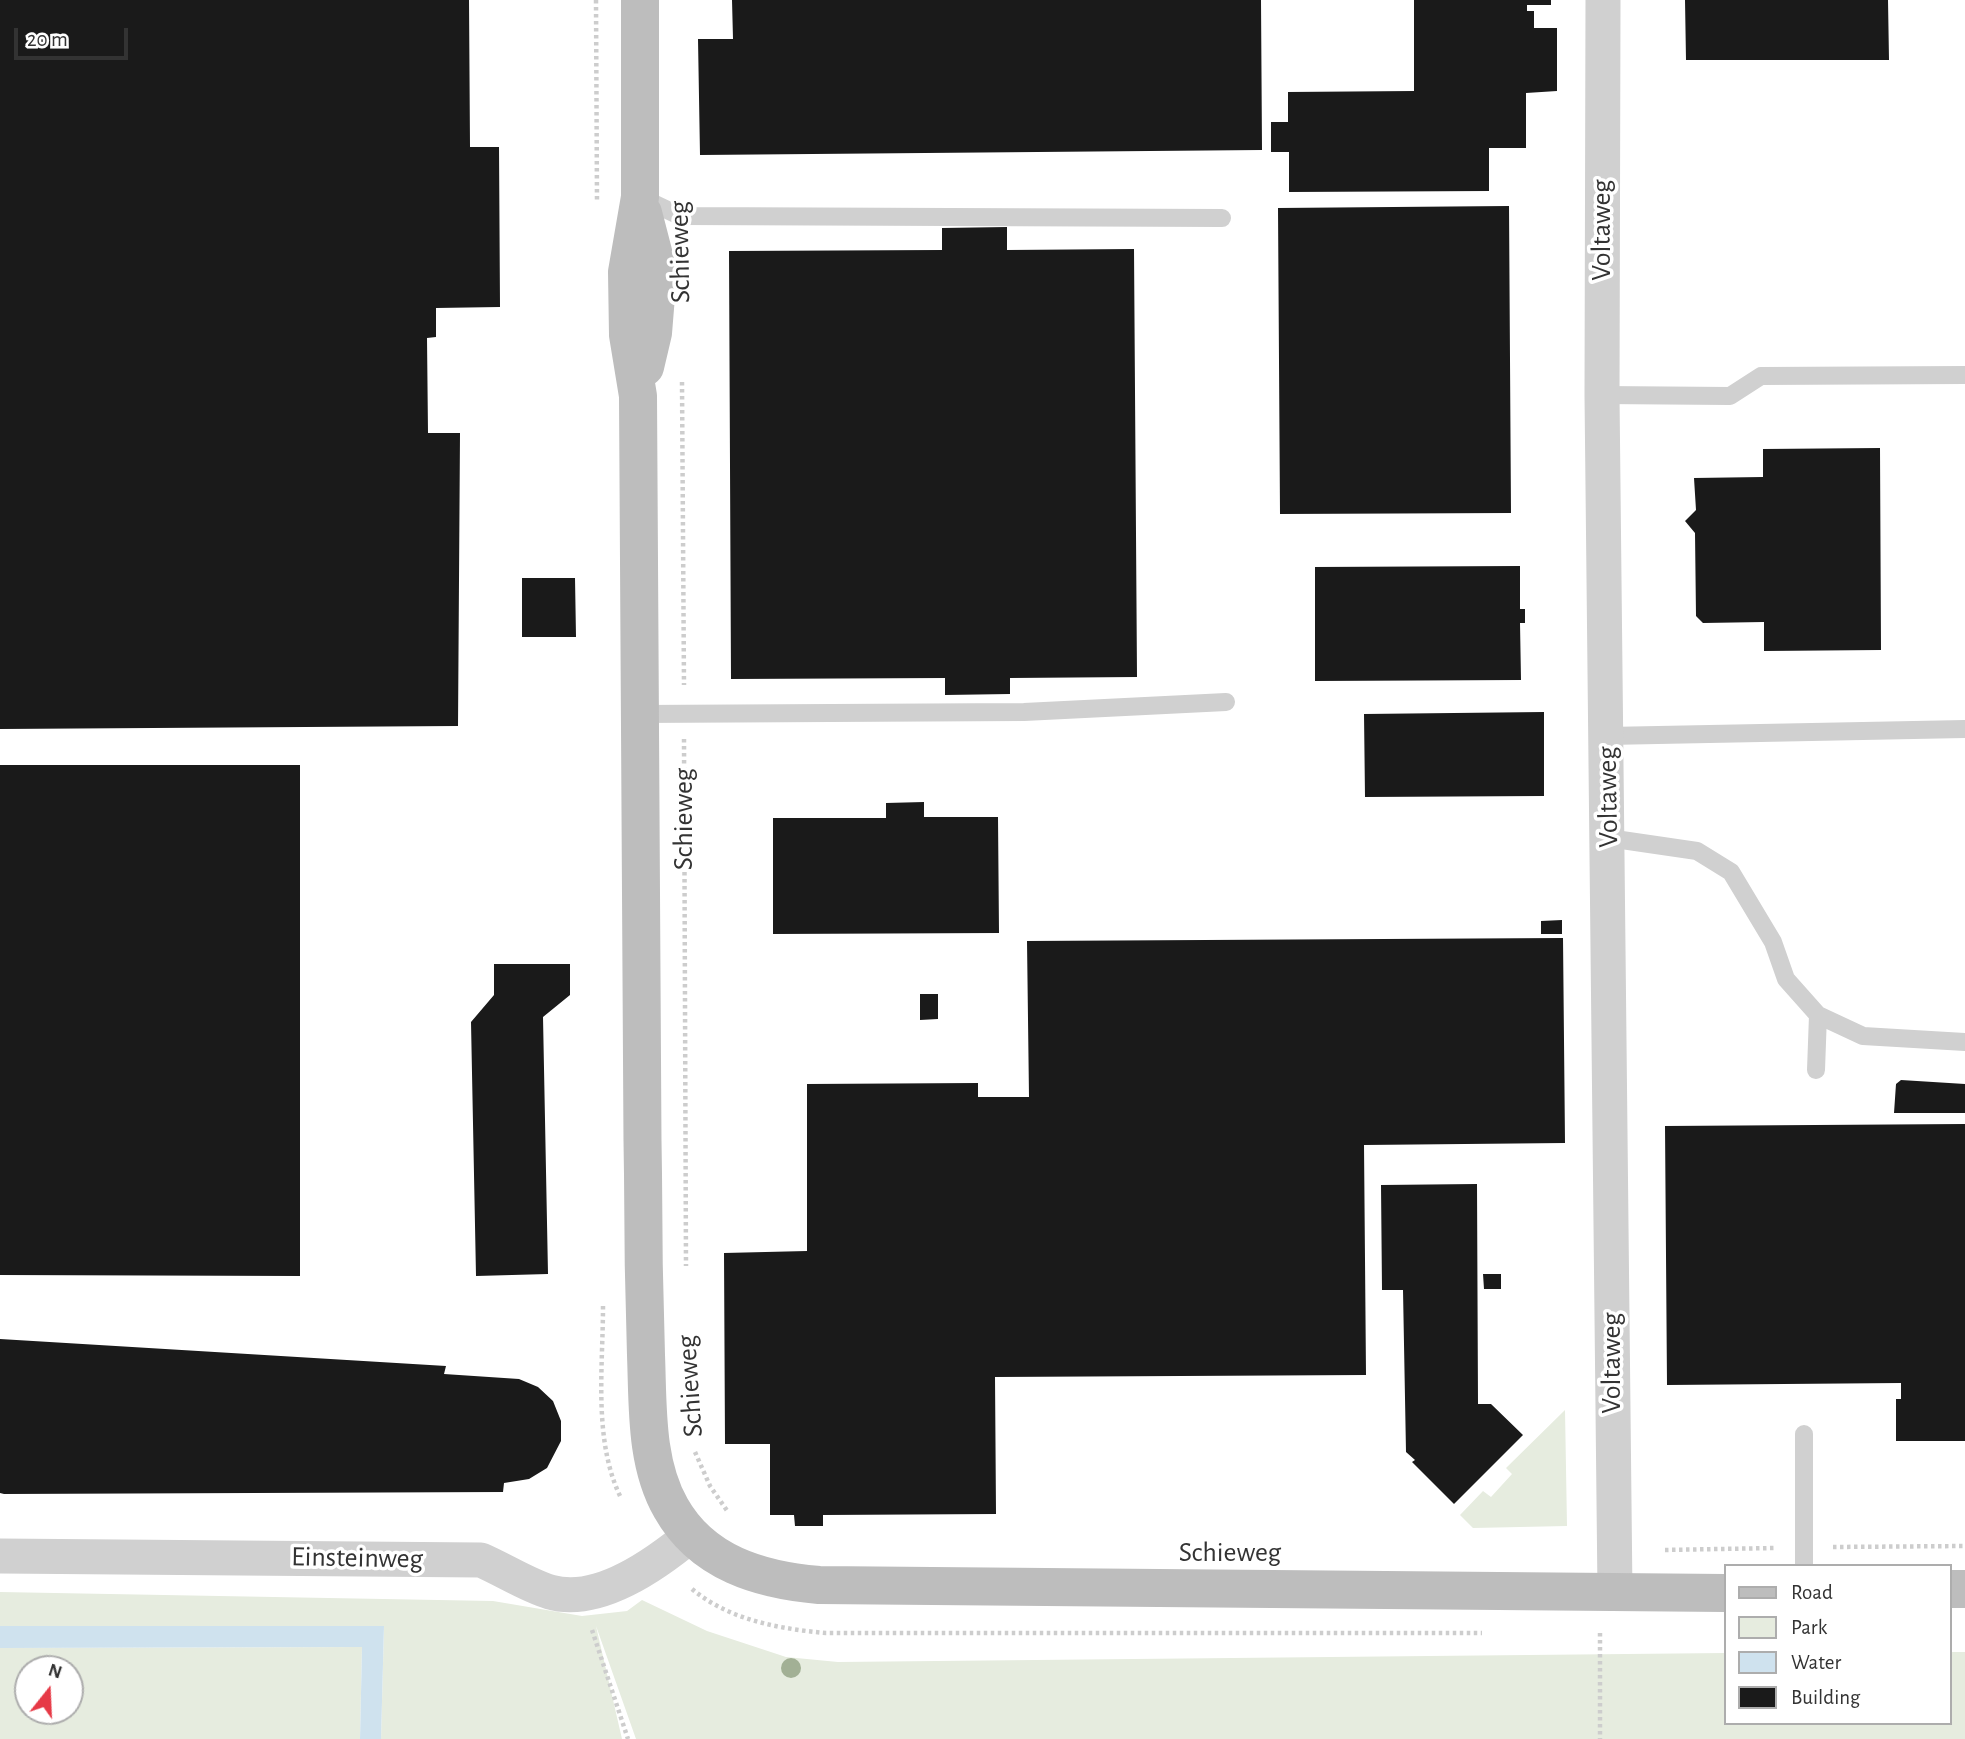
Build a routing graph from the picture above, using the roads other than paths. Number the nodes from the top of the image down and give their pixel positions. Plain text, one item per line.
1 (640, 0) edge
2 (1603, 0) edge
3 (640, 197) junction
4 (1222, 218) dead end
5 (1965, 375) edge
6 (1602, 395) junction
7 (1226, 702) dead end
8 (638, 714) junction
9 (1965, 729) edge
10 (1607, 736) junction
11 (1608, 838) junction
12 (1818, 1015) junction
13 (1965, 1042) edge
14 (1816, 1070) dead end
15 (1804, 1434) dead end
16 (691, 1535) junction
17 (0, 1556) edge
18 (1804, 1564) edge
19 (1615, 1593) junction
20 (1724, 1593) edge

1 - 3 street, Schieweg
2 - 6 street, Voltaweg
3 - 4 lane
3 - 8 street, Schieweg
5 - 6 lane
6 - 10 street, Voltaweg
7 - 8 lane
8 - 16 street, Schieweg
9 - 10 lane
10 - 11 street, Voltaweg
11 - 12 lane
11 - 19 street, Voltaweg
12 - 13 lane
12 - 14 lane
15 - 18 lane
16 - 17 street, Einsteinweg
16 - 19 street, Schieweg
19 - 20 street, Schieweg

